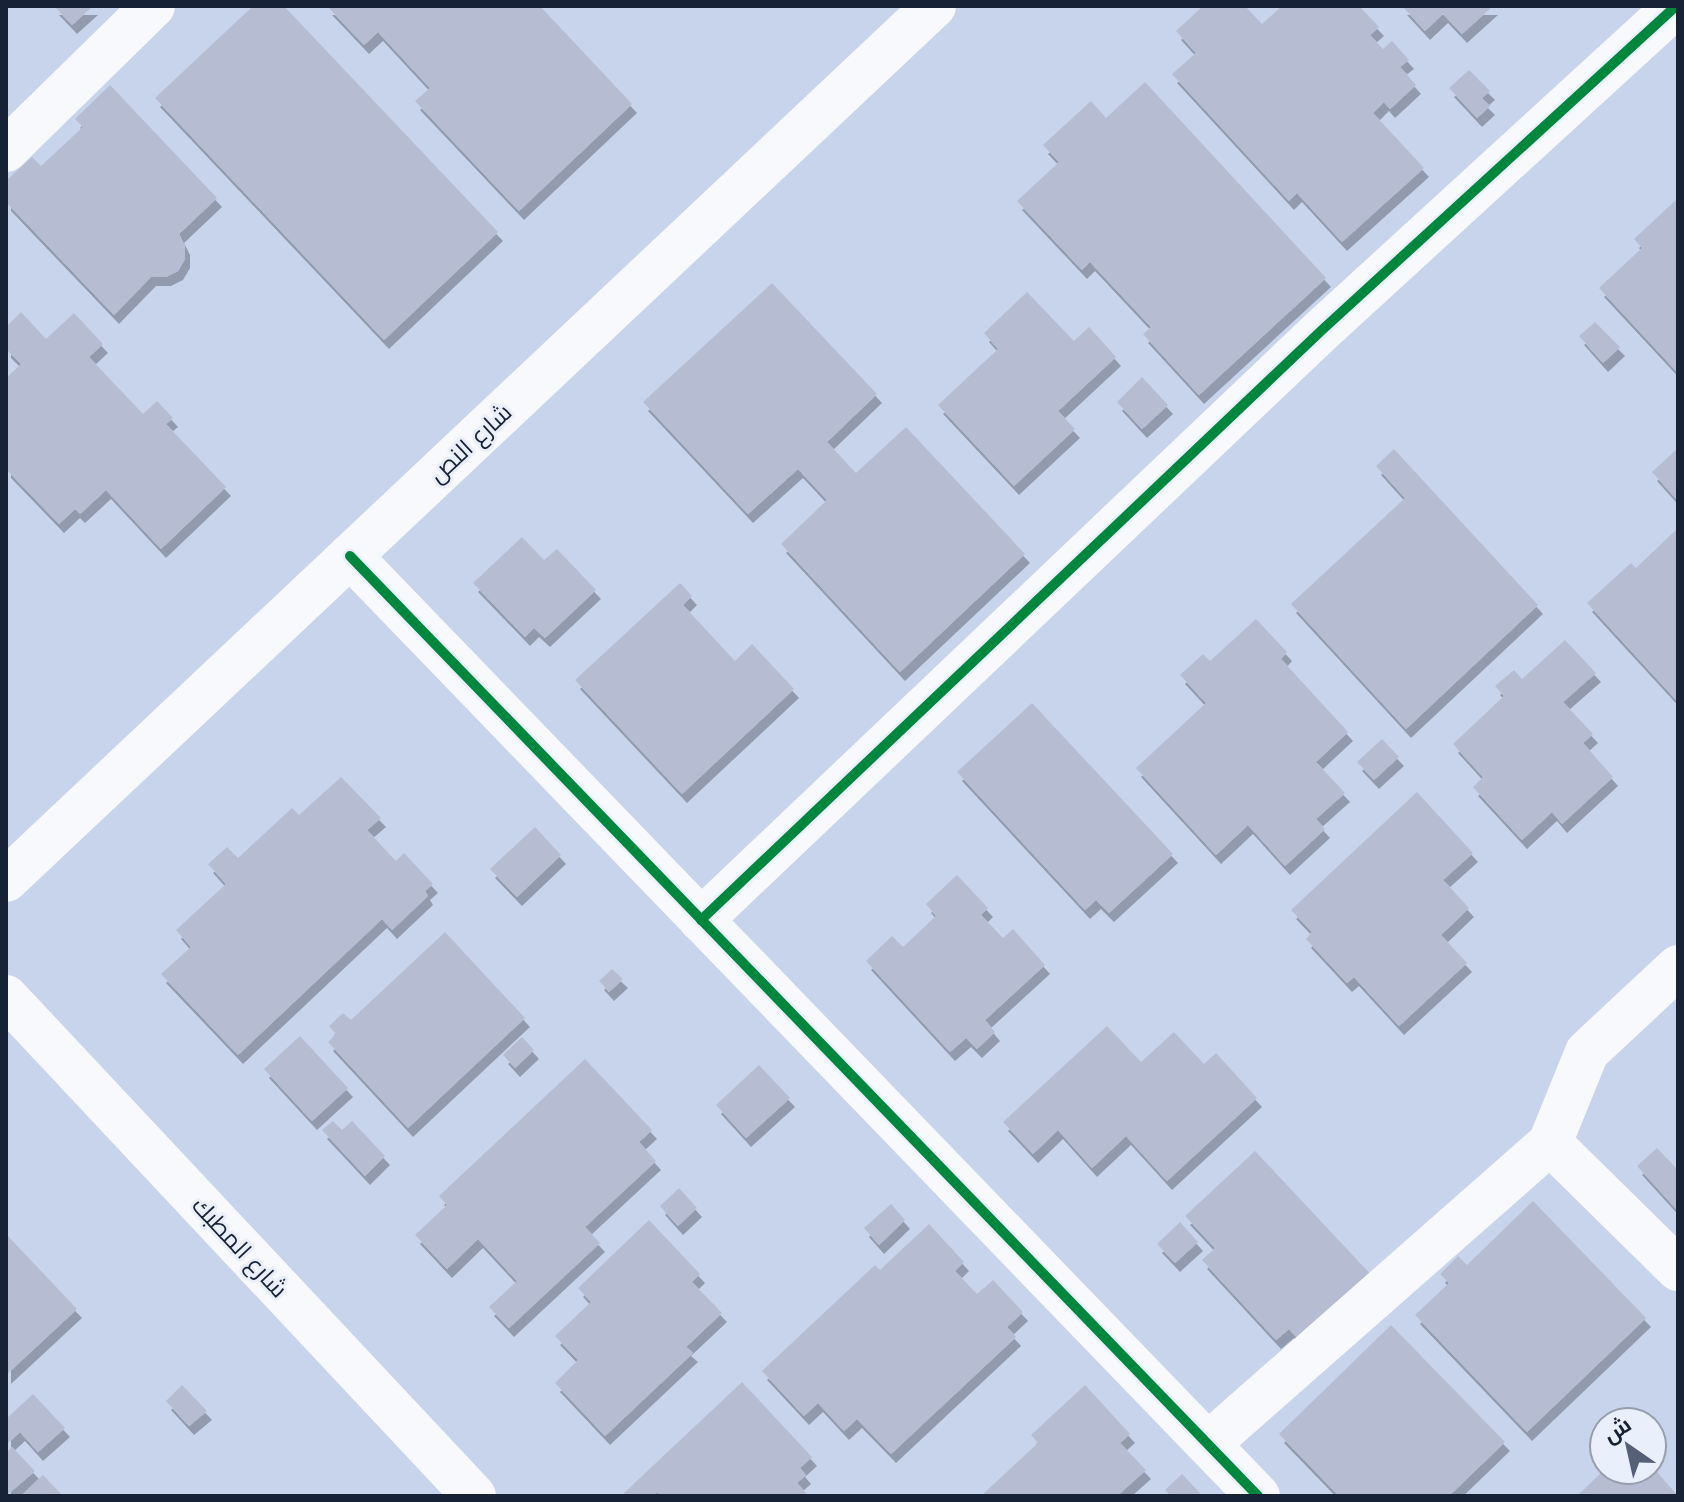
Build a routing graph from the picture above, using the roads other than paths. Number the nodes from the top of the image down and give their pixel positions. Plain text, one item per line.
1 (153, 6) edge
2 (934, 6) edge
3 (1676, 6) edge
4 (6, 150) edge
5 (350, 556) junction
6 (6, 880) edge
7 (701, 920) junction
8 (1678, 967) edge
9 (6, 997) edge
10 (1550, 1143) junction
11 (1678, 1269) edge
12 (1208, 1444) junction
13 (474, 1496) edge
14 (1258, 1496) edge

1 - 4 street
2 - 5 street, شارع النص
3 - 7 street
5 - 6 street, شارع النص
5 - 7 street
7 - 12 street
8 - 10 street
9 - 13 street, شارع المطبك
10 - 11 street
10 - 12 street
12 - 14 street

